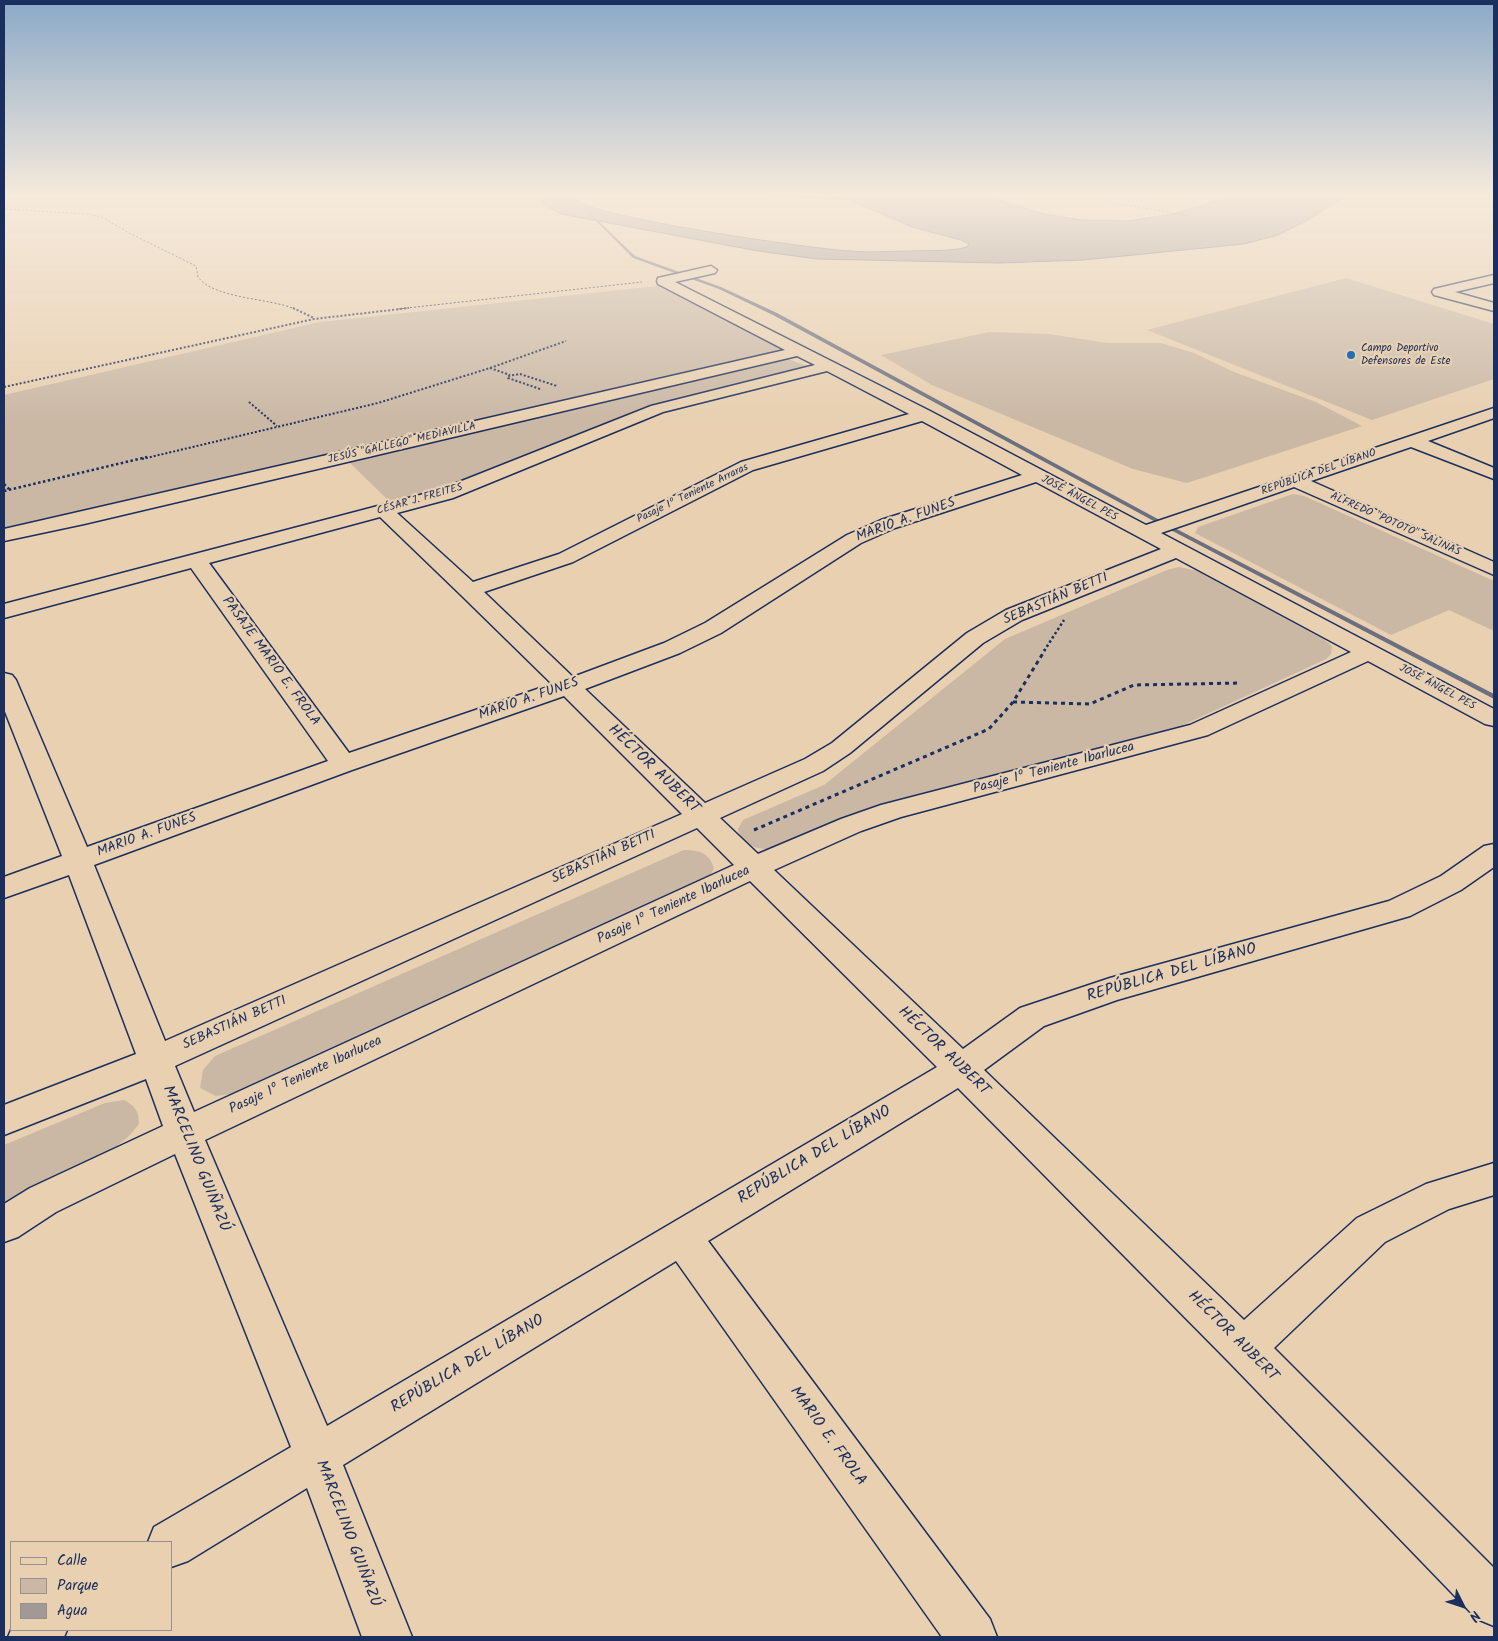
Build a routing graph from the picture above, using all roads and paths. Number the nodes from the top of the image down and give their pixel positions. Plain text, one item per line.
1 (196, 271) edge
2 (707, 271) edge
3 (1494, 279) edge
4 (667, 280) junction
5 (1494, 307) edge
6 (314, 319) junction
7 (566, 341) dead end
8 (799, 351) junction
9 (829, 366) junction
10 (490, 368) junction
11 (511, 375) dead end
12 (4, 387) edge
13 (249, 402) dead end
14 (1494, 413) edge
15 (924, 415) junction
16 (277, 427) junction
17 (1411, 441) junction
18 (1494, 474) edge
19 (1036, 476) junction
20 (1295, 481) junction
21 (4, 484) edge
22 (10, 489) junction
23 (4, 491) edge
24 (384, 511) junction
25 (1143, 532) junction
26 (4, 535) edge
27 (1176, 550) junction
28 (196, 560) junction
29 (1494, 569) edge
30 (469, 590) junction
31 (4, 611) edge
32 (1066, 617) dead end
33 (1368, 652) junction
34 (4, 680) edge
35 (1242, 684) dead end
36 (568, 687) junction
37 (1013, 702) junction
38 (1494, 718) edge
39 (14, 729) edge
40 (343, 764) junction
41 (699, 816) junction
42 (748, 832) dead end
43 (1494, 853) edge
44 (78, 861) junction
45 (753, 868) junction
46 (4, 888) edge
47 (156, 1060) junction
48 (961, 1069) junction
49 (4, 1120) edge
50 (184, 1133) junction
51 (1494, 1178) edge
52 (4, 1225) edge
53 (681, 1236) junction
54 (1244, 1348) junction
55 (317, 1455) junction
56 (172, 1543) edge
57 (1494, 1602) edge
58 (387, 1637) edge
59 (972, 1637) edge

1 - 6 path
2 - 4 street
3 - 5 street
4 - 6 path
4 - 8 street, JOSÉ ÁNGEL PES
6 - 12 path
7 - 10 path
8 - 9 street, JOSÉ ÁNGEL PES
8 - 26 street, JESÚS "GALLEGO" MEDIAVILLA
9 - 15 street, JOSÉ ÁNGEL PES
9 - 24 street, CÉSAR J. FREITES
10 - 11 path
10 - 16 path
13 - 16 path
14 - 17 street, REPÚBLICA DEL LÍBANO
15 - 19 street, JOSÉ ÁNGEL PES
15 - 30 street, Pasaje 1º Teniente Arraras
16 - 22 path
17 - 18 street
17 - 20 street, REPÚBLICA DEL LÍBANO
19 - 25 street, JOSÉ ÁNGEL PES
19 - 36 street, MARIO A. FUNES
20 - 25 street, REPÚBLICA DEL LÍBANO
20 - 29 street, ALFREDO "POTOTO" SALINAS
21 - 22 path
22 - 23 path
24 - 28 street, CÉSAR J. FREITES
24 - 30 street, HÉCTOR AUBERT
25 - 27 street, JOSÉ ÁNGEL PES
27 - 33 street, JOSÉ ÁNGEL PES
27 - 41 street, SEBASTIÁN BETTI
28 - 31 street, CÉSAR J. FREITES
28 - 40 street, PASAJE MARIO E. FROLA
30 - 36 street, HÉCTOR AUBERT
32 - 37 path
33 - 38 street, JOSÉ ÁNGEL PES
33 - 45 street, Pasaje 1º Teniente Ibarlucea
34 - 39 street, MARCELINO GUIÑAZÚ
35 - 37 path
36 - 40 street, MARIO A. FUNES
36 - 41 street, HÉCTOR AUBERT
37 - 42 path
39 - 44 street, MARCELINO GUIÑAZÚ
40 - 44 street, MARIO A. FUNES
41 - 45 street, HÉCTOR AUBERT
41 - 47 street, SEBASTIÁN BETTI
43 - 48 street, REPÚBLICA DEL LÍBANO
44 - 46 street, MARIO A. FUNES
44 - 47 street, MARCELINO GUIÑAZÚ
45 - 48 street, HÉCTOR AUBERT
45 - 50 street, Pasaje 1º Teniente Ibarlucea
47 - 49 street, SEBASTIÁN BETTI
47 - 50 street, MARCELINO GUIÑAZÚ
48 - 53 street, REPÚBLICA DEL LÍBANO
48 - 54 street, HÉCTOR AUBERT
50 - 52 street, Pasaje 1º Teniente Ibarlucea
50 - 55 street, MARCELINO GUIÑAZÚ
51 - 54 street
53 - 55 street, REPÚBLICA DEL LÍBANO
53 - 59 street, MARIO E. FROLA
54 - 57 street, HÉCTOR AUBERT
55 - 56 street, REPÚBLICA DEL LÍBANO
55 - 58 street, MARCELINO GUIÑAZÚ

